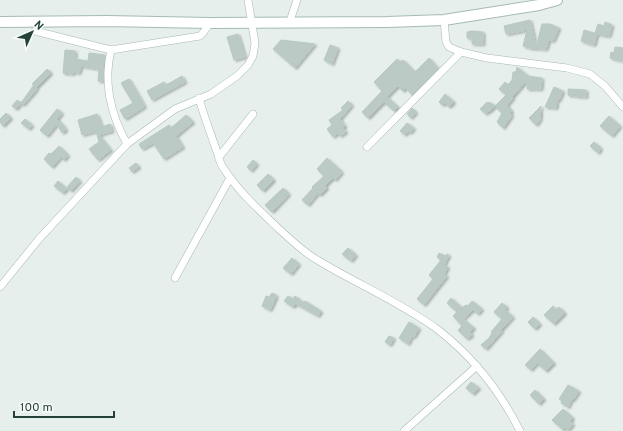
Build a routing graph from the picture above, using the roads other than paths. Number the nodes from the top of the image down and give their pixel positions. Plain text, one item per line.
1 (248, 0) edge
2 (297, 0) edge
3 (557, 0) edge
4 (444, 20) junction
5 (290, 21) junction
6 (0, 22) edge
7 (210, 22) junction
8 (251, 22) junction
9 (35, 31) dead end
10 (111, 50) junction
11 (461, 52) junction
12 (199, 98) junction
13 (623, 107) edge
14 (253, 114) dead end
15 (127, 144) junction
16 (367, 147) dead end
17 (219, 157) junction
18 (230, 178) junction
19 (175, 278) dead end
20 (0, 287) edge
21 (477, 366) junction
22 (404, 431) edge
23 (520, 431) edge

1 - 8 street
2 - 5 street
3 - 4 main road
4 - 5 main road
4 - 11 street
5 - 8 main road
6 - 7 main road
7 - 8 main road
7 - 10 street
8 - 12 street
9 - 10 street
10 - 15 street
11 - 13 street
11 - 16 street
12 - 15 street
12 - 17 street
14 - 17 street
15 - 20 street
17 - 18 street
18 - 19 street
18 - 21 street
21 - 22 street
21 - 23 street

